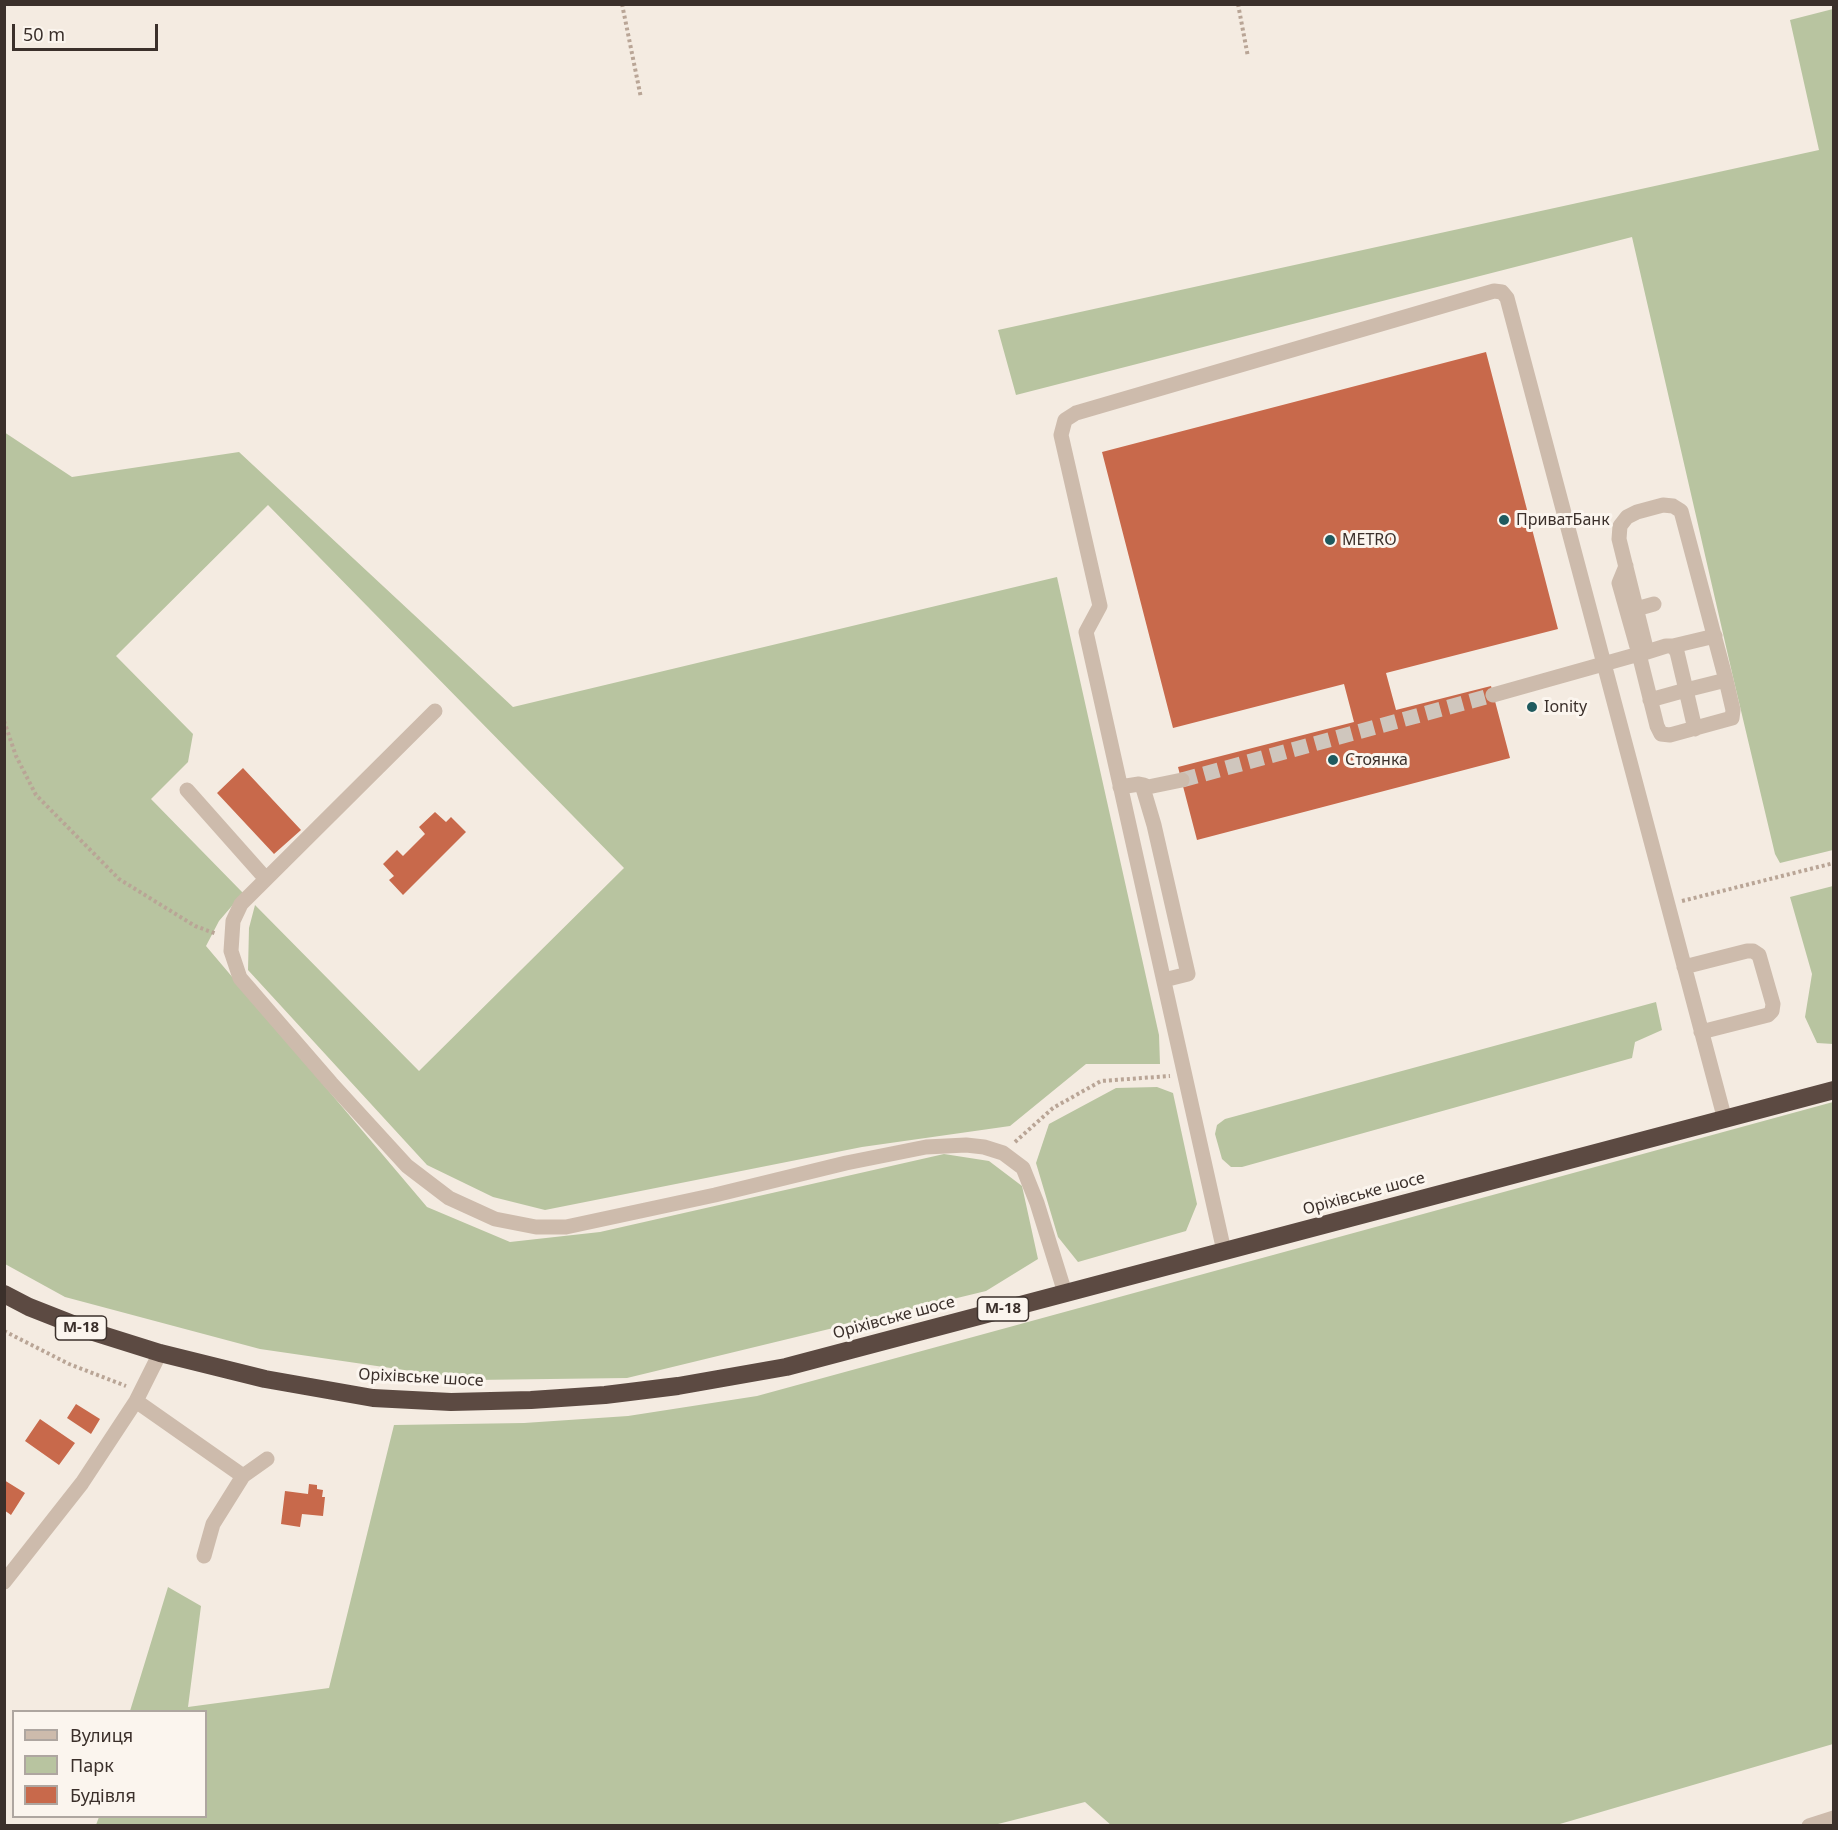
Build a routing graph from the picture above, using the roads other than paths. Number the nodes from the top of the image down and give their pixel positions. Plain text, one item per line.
1 (1626, 566) junction
2 (1654, 604) dead end
3 (1636, 609) junction
4 (1715, 636) junction
5 (1673, 646) junction
6 (1641, 652) junction
7 (1603, 665) junction
8 (1726, 680) junction
9 (1686, 690) junction
10 (1493, 695) tunnel mouth
11 (1650, 700) junction
12 (435, 711) dead end
13 (1695, 729) junction
14 (1182, 780) tunnel mouth
15 (1120, 787) junction
16 (1143, 788) junction
17 (187, 790) dead end
18 (266, 879) junction
19 (1684, 967) junction
20 (1164, 980) junction
21 (1701, 1032) junction
22 (1833, 1090) edge
23 (1725, 1120) junction
24 (1224, 1251) junction
25 (1065, 1293) junction
26 (4, 1294) edge
27 (160, 1353) junction
28 (138, 1396) junction
29 (267, 1459) dead end
30 (243, 1476) junction
31 (204, 1556) dead end
32 (4, 1582) edge
33 (1833, 1818) edge
34 (1809, 1826) edge

1 - 3 street
1 - 4 street
1 - 6 street
2 - 3 street
3 - 6 street
4 - 5 street
4 - 8 street
5 - 6 street
5 - 9 street
6 - 7 street
6 - 11 street
7 - 10 street
7 - 15 street
7 - 19 street
8 - 9 street
8 - 13 street
9 - 11 street
9 - 13 street
11 - 13 street
12 - 18 street
14 - 16 street
15 - 16 street
15 - 20 street
16 - 20 street
17 - 18 street
18 - 25 street
19 - 21 street
19 - 21 street
20 - 24 street
21 - 23 street
22 - 23 highway, Оріхівське шосе / М-18
23 - 24 highway, Оріхівське шосе / М-18
24 - 25 highway, Оріхівське шосе / М-18
25 - 27 highway, Оріхівське шосе / М-18
26 - 27 highway, М-18
27 - 28 street
28 - 30 street
28 - 32 street
29 - 30 street
30 - 31 street
33 - 34 street

